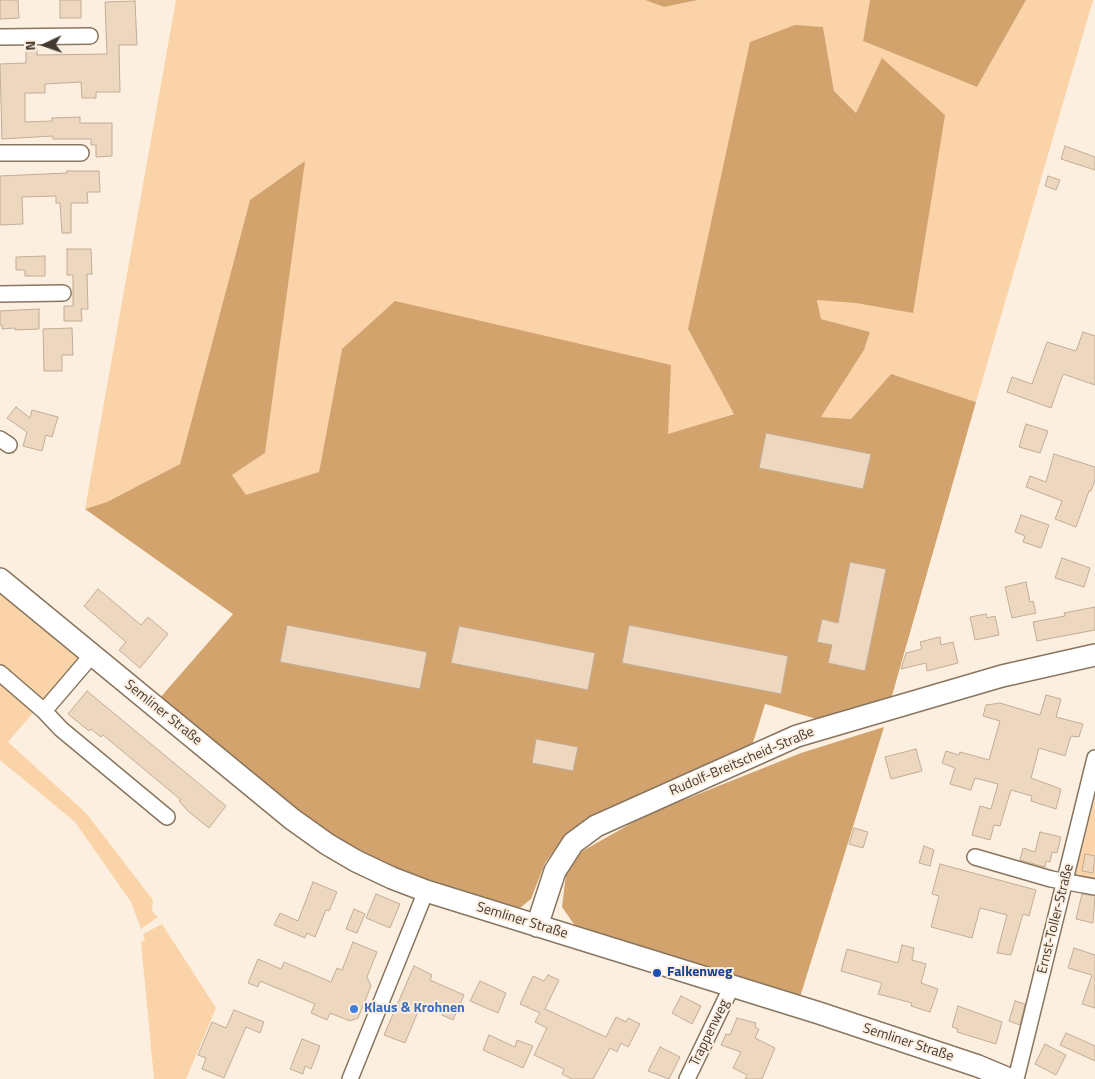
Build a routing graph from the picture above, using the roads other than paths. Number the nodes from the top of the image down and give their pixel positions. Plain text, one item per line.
1 (90, 36) dead end
2 (0, 38) edge
3 (0, 153) edge
4 (81, 153) dead end
5 (63, 293) dead end
6 (0, 294) edge
7 (0, 579) edge
8 (1095, 655) edge
9 (87, 661) junction
10 (0, 674) edge
11 (44, 711) junction
12 (1095, 758) edge
13 (167, 817) dead end
14 (975, 857) dead end
15 (1066, 882) junction
16 (1095, 887) edge
17 (426, 891) junction
18 (537, 926) junction
19 (732, 986) junction
20 (350, 1079) edge
21 (688, 1079) edge
22 (1009, 1079) edge
23 (1016, 1079) edge

1 - 2 street
3 - 4 street
5 - 6 street
7 - 9 street, Semliner Straße
8 - 18 street, Rudolf-Breitscheid-Straße
9 - 11 street
9 - 17 street, Semliner Straße
10 - 11 street
11 - 13 street
12 - 15 street, Ernst-Toller-Straße
14 - 15 street
15 - 16 street
15 - 23 street, Ernst-Toller-Straße
17 - 18 street, Semliner Straße
17 - 20 street
18 - 19 street, Semliner Straße
19 - 21 street, Trappenweg
19 - 22 street, Semliner Straße

